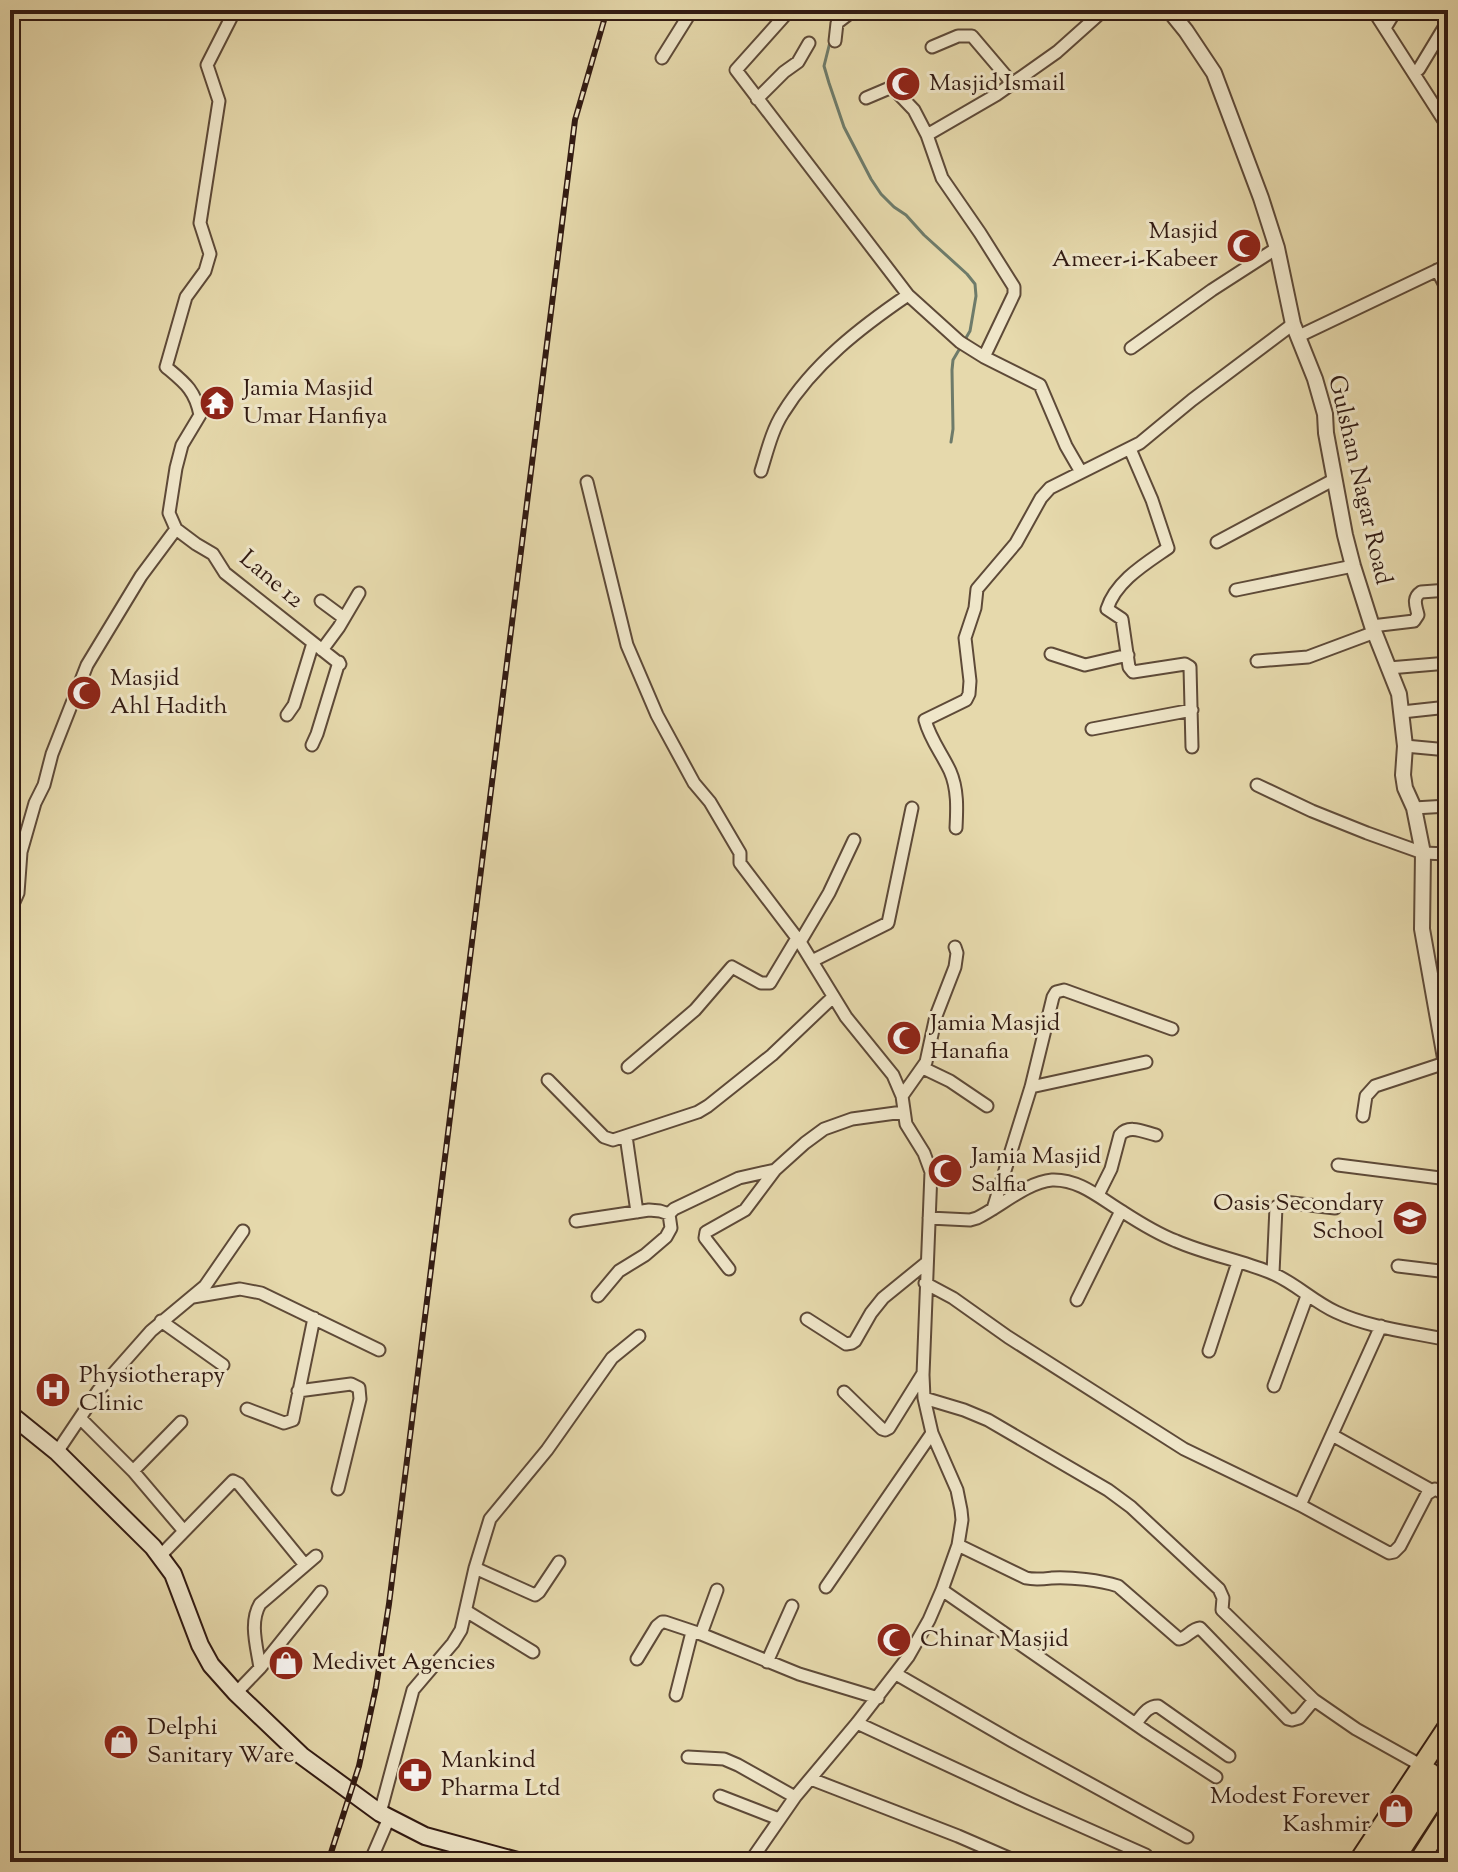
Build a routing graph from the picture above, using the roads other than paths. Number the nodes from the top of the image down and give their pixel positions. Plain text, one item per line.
1 (235, 10) edge
2 (692, 10) edge
3 (854, 10) edge
4 (1104, 10) edge
5 (1169, 10) edge
6 (1373, 10) edge
7 (1396, 10) edge
8 (787, 13) dead end
9 (1448, 21) edge
10 (1385, 28) junction
11 (835, 41) dead end
12 (809, 43) dead end
13 (932, 47) dead end
14 (662, 58) dead end
15 (1414, 72) junction
16 (1012, 83) junction
17 (866, 98) dead end
18 (757, 99) junction
19 (1447, 120) edge
20 (927, 135) junction
21 (1277, 248) junction
22 (1443, 268) edge
23 (1448, 291) edge
24 (908, 295) junction
25 (1296, 330) junction
26 (1131, 348) dead end
27 (984, 357) junction
28 (1130, 449) junction
29 (761, 471) dead end
30 (1081, 472) junction
31 (1335, 479) junction
32 (587, 482) dead end
33 (176, 529) junction
34 (1217, 542) dead end
35 (1353, 566) junction
36 (1236, 590) dead end
37 (1448, 590) edge
38 (359, 593) dead end
39 (321, 601) dead end
40 (344, 618) junction
41 (1374, 629) junction
42 (318, 646) junction
43 (1051, 654) dead end
44 (1128, 655) junction
45 (1257, 661) dead end
46 (1448, 663) edge
47 (1389, 668) junction
48 (1448, 707) edge
49 (1192, 710) junction
50 (1402, 712) junction
51 (287, 715) dead end
52 (1092, 729) dead end
53 (312, 745) dead end
54 (1405, 746) junction
55 (1192, 747) dead end
56 (1448, 750) edge
57 (1257, 785) dead end
58 (1448, 806) edge
59 (912, 808) dead end
60 (1414, 808) junction
61 (956, 828) dead end
62 (854, 840) dead end
63 (1423, 853) junction
64 (1448, 854) edge
65 (10, 911) edge
66 (798, 940) junction
67 (955, 947) dead end
68 (812, 961) junction
69 (833, 997) junction
70 (1172, 1029) dead end
71 (1146, 1062) dead end
72 (628, 1067) dead end
73 (923, 1068) junction
74 (1446, 1069) edge
75 (548, 1080) dead end
76 (1031, 1087) junction
77 (902, 1096) junction
78 (987, 1106) dead end
79 (903, 1112) junction
80 (1363, 1116) dead end
81 (1156, 1135) dead end
82 (626, 1136) junction
83 (1338, 1165) dead end
84 (775, 1170) junction
85 (1448, 1179) edge
86 (1098, 1195) junction
87 (1335, 1208) dead end
88 (993, 1209) junction
89 (1121, 1211) junction
90 (637, 1212) junction
91 (669, 1214) junction
92 (929, 1218) junction
93 (576, 1221) dead end
94 (243, 1231) dead end
95 (1238, 1262) junction
96 (926, 1263) junction
97 (1398, 1266) dead end
98 (729, 1269) dead end
99 (1448, 1272) edge
100 (1273, 1273) junction
101 (925, 1283) junction
102 (598, 1296) dead end
103 (1307, 1296) junction
104 (192, 1297) junction
105 (1077, 1300) dead end
106 (314, 1318) junction
107 (807, 1319) dead end
108 (161, 1321) junction
109 (1381, 1326) junction
110 (639, 1336) dead end
111 (1448, 1340) edge
112 (379, 1350) dead end
113 (1209, 1351) dead end
114 (223, 1365) dead end
115 (923, 1375) junction
116 (1274, 1386) dead end
117 (298, 1391) junction
118 (844, 1392) dead end
119 (924, 1398) junction
120 (247, 1409) dead end
121 (10, 1414) edge
122 (80, 1418) junction
123 (181, 1422) dead end
124 (932, 1433) junction
125 (1332, 1435) junction
126 (57, 1452) junction
127 (133, 1471) junction
128 (338, 1489) dead end
129 (1431, 1490) junction
130 (1448, 1496) edge
131 (1300, 1505) junction
132 (184, 1531) junction
133 (958, 1545) junction
134 (160, 1556) junction
135 (316, 1556) dead end
136 (559, 1562) dead end
137 (305, 1565) junction
138 (475, 1568) junction
139 (826, 1587) dead end
140 (717, 1590) dead end
141 (942, 1590) junction
142 (321, 1592) dead end
143 (792, 1606) dead end
144 (466, 1611) junction
145 (697, 1633) junction
146 (533, 1652) dead end
147 (637, 1659) dead end
148 (767, 1662) junction
149 (260, 1668) junction
150 (896, 1674) junction
151 (236, 1693) junction
152 (676, 1695) dead end
153 (878, 1698) junction
154 (1314, 1700) junction
155 (857, 1723) junction
156 (1136, 1723) junction
157 (1448, 1726) edge
158 (1448, 1748) edge
159 (1229, 1756) dead end
160 (688, 1757) dead end
161 (1434, 1772) edge
162 (1216, 1777) dead end
163 (811, 1779) junction
164 (720, 1796) dead end
165 (795, 1797) junction
166 (1448, 1815) edge
167 (385, 1816) junction
168 (779, 1819) junction
169 (1187, 1837) dead end
170 (1146, 1855) dead end
171 (370, 1862) edge
172 (521, 1862) edge
173 (750, 1862) edge
174 (1018, 1862) edge
175 (1358, 1862) edge
176 (1375, 1862) edge
177 (1393, 1862) edge
178 (1418, 1862) edge

1 - 33 street
2 - 14 street
3 - 11 street
4 - 16 street
5 - 21 street, Gulshan Nagar Road
6 - 10 street
7 - 10 street
8 - 18 street
9 - 15 street
10 - 15 street
12 - 18 street
13 - 16 street
15 - 19 street
16 - 20 street
17 - 20 street
18 - 24 street
20 - 27 street
21 - 25 street, Gulshan Nagar Road
21 - 26 street
22 - 23 street
22 - 25 street
24 - 27 street
24 - 29 street
25 - 28 street
25 - 31 street, Gulshan Nagar Road
27 - 30 street
28 - 30 street
28 - 44 street
30 - 61 street
31 - 34 street
31 - 35 street, Gulshan Nagar Road
32 - 66 street
33 - 42 street, Lane 12
33 - 65 street
35 - 36 street
35 - 41 street, Gulshan Nagar Road
37 - 41 street
38 - 40 street
39 - 40 street
40 - 42 street
41 - 45 street
41 - 47 street, Gulshan Nagar Road
42 - 51 street
42 - 53 street, Lane 12
43 - 44 street
44 - 49 street
46 - 47 street
47 - 50 street, Gulshan Nagar Road
48 - 50 street
49 - 52 street
49 - 55 street
50 - 54 street, Gulshan Nagar Road
54 - 56 street
54 - 60 street, Gulshan Nagar Road
57 - 63 street
58 - 60 street
59 - 68 street
60 - 63 street, Gulshan Nagar Road
62 - 66 street
63 - 64 street
63 - 74 street, Gulshan Nagar Road
66 - 68 street
66 - 72 street
67 - 73 street
68 - 69 street
69 - 77 street
69 - 82 street
70 - 76 street
71 - 76 street
73 - 77 street
73 - 78 street
74 - 80 street
75 - 82 street
76 - 88 street
77 - 79 street
79 - 84 street
79 - 92 street
81 - 86 street
82 - 90 street
83 - 85 street
84 - 91 street
84 - 98 street
86 - 88 street
86 - 89 street
87 - 100 street
88 - 92 street
89 - 95 street
89 - 105 street
90 - 91 street
90 - 93 street
91 - 102 street
92 - 96 street
94 - 104 street
95 - 100 street
95 - 113 street
96 - 101 street
96 - 107 street
97 - 99 street
100 - 103 street
101 - 115 street
101 - 131 street
103 - 109 street
103 - 116 street
104 - 106 street
104 - 108 street
106 - 112 street
106 - 117 street
108 - 114 street
108 - 122 street
109 - 111 street
109 - 125 street
110 - 138 street
115 - 118 street
115 - 119 street
117 - 120 street
117 - 128 street
119 - 124 street
119 - 154 street
121 - 126 main road
122 - 126 street
122 - 127 street
123 - 127 street
124 - 133 street
124 - 139 street
125 - 129 street
125 - 131 street
126 - 134 main road
127 - 132 street
129 - 130 street
129 - 131 street
132 - 134 street
132 - 137 street
133 - 141 street
133 - 154 street
134 - 151 main road
135 - 137 street
136 - 138 street
137 - 149 street
138 - 144 street
140 - 145 street
141 - 150 street
141 - 156 street
142 - 149 street
143 - 148 street
144 - 146 street
144 - 167 street
145 - 147 street
145 - 148 street
145 - 152 street
148 - 153 street
149 - 151 street
150 - 153 street
150 - 169 street
151 - 167 main road
153 - 155 street
154 - 161 street
155 - 163 street
155 - 170 street
156 - 159 street
156 - 162 street
157 - 161 highway
158 - 161 highway
160 - 165 street
161 - 175 highway
161 - 176 highway
161 - 177 highway
163 - 165 street
163 - 174 street
164 - 168 street
165 - 168 street
166 - 178 highway
167 - 171 street
167 - 172 main road
168 - 173 street

